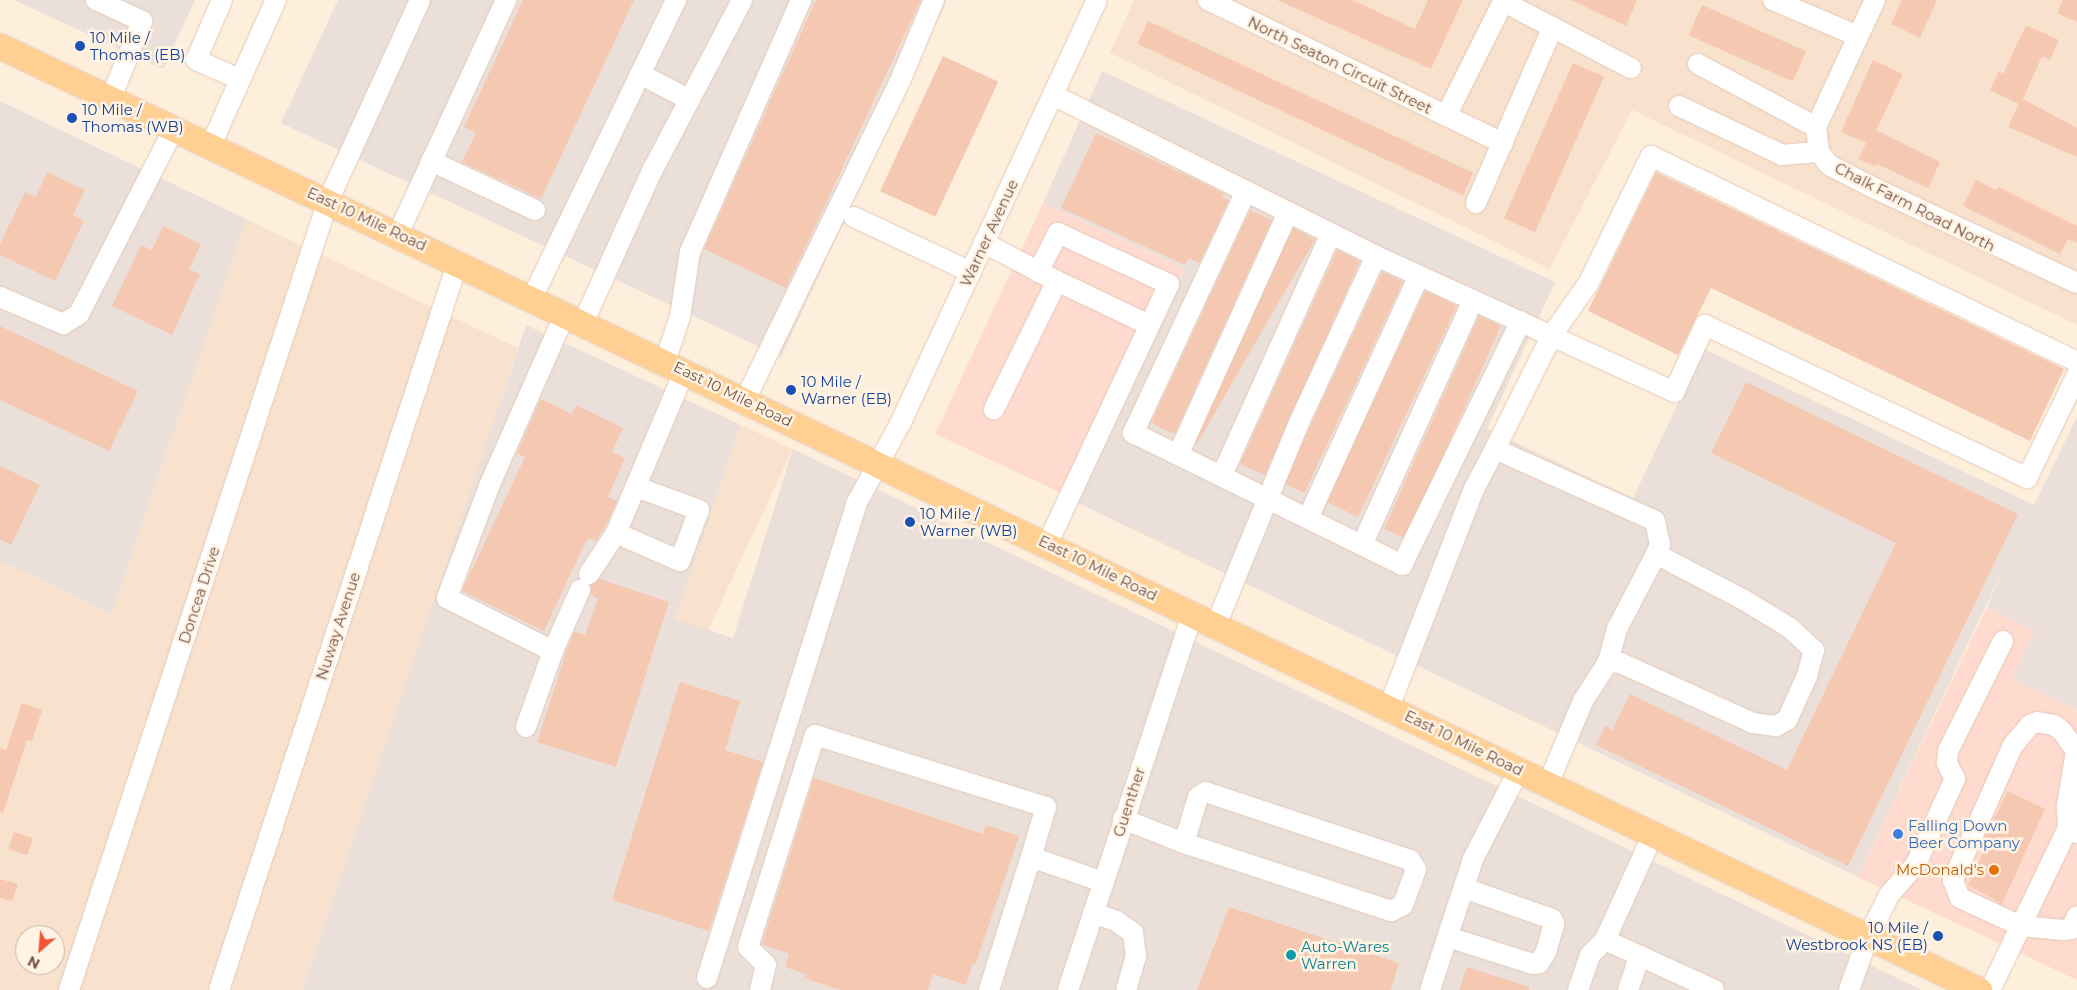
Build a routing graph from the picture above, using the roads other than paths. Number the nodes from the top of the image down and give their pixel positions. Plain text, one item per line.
1 (96, 0) edge
2 (222, 0) edge
3 (276, 0) edge
4 (420, 0) edge
5 (506, 0) edge
6 (676, 0) edge
7 (742, 0) edge
8 (801, 0) edge
9 (934, 0) edge
10 (1097, 0) edge
11 (1208, 0) edge
12 (1773, 0) edge
13 (1875, 0) edge
14 (1504, 1) edge
15 (1553, 27) junction
16 (1858, 36) junction
17 (0, 46) edge
18 (1698, 64) dead end
19 (1630, 68) dead end
20 (640, 74) junction
21 (239, 79) junction
22 (1053, 95) junction
23 (111, 98) junction
24 (690, 100) junction
25 (1680, 106) dead end
26 (1446, 116) junction
27 (1816, 127) junction
28 (174, 128) junction
29 (1503, 143) junction
30 (211, 145) junction
31 (1819, 152) junction
32 (431, 161) junction
33 (1246, 191) junction
34 (328, 201) junction
35 (1476, 204) dead end
36 (535, 210) dead end
37 (1288, 212) junction
38 (854, 217) dead end
39 (398, 234) junction
40 (1330, 234) junction
41 (984, 243) junction
42 (1376, 256) junction
43 (458, 262) junction
44 (971, 272) junction
45 (1038, 272) junction
46 (1419, 276) junction
47 (1057, 281) junction
48 (2077, 283) edge
49 (0, 297) edge
50 (532, 298) junction
51 (1473, 300) junction
52 (574, 318) junction
53 (1520, 321) junction
54 (1149, 325) junction
55 (1552, 336) junction
56 (2077, 362) edge
57 (675, 366) junction
58 (2077, 375) edge
59 (745, 400) junction
60 (994, 409) dead end
61 (1495, 449) junction
62 (1178, 455) junction
63 (879, 464) junction
64 (1222, 476) junction
65 (636, 487) junction
66 (1268, 498) junction
67 (1308, 518) junction
68 (616, 533) junction
69 (1047, 544) junction
70 (1362, 545) junction
71 (1656, 554) junction
72 (1192, 614) junction
73 (1216, 625) junction
74 (2003, 641) dead end
75 (553, 651) junction
76 (1608, 662) junction
77 (1388, 707) junction
78 (526, 728) dead end
79 (1519, 770) junction
80 (1548, 784) junction
81 (1123, 819) junction
82 (2073, 831) edge
83 (1654, 834) junction
84 (1184, 843) junction
85 (1031, 857) junction
86 (1103, 882) junction
87 (1464, 888) junction
88 (1093, 913) junction
89 (2077, 916) edge
90 (2021, 926) junction
91 (1448, 937) junction
92 (1868, 937) junction
93 (1605, 940) junction
94 (1640, 956) junction
95 (707, 978) dead end
96 (1683, 984) edge
97 (69, 990) edge
98 (219, 990) edge
99 (760, 990) edge
100 (989, 990) edge
101 (1068, 990) edge
102 (1126, 990) edge
103 (1430, 990) edge
104 (1578, 990) edge
105 (1628, 990) edge
106 (1714, 990) edge
107 (1850, 990) edge
108 (1979, 990) edge
109 (1990, 990) edge

1 - 23 street
2 - 21 street
3 - 21 street
4 - 34 street, Doncea Drive
5 - 32 street
6 - 20 street
7 - 24 street
8 - 57 street
9 - 59 street
10 - 22 street, Warner Avenue
11 - 26 street, North Seaton Circuit Street
12 - 16 street
13 - 16 street
14 - 15 street
14 - 26 street
15 - 19 street
15 - 29 street
16 - 27 street
17 - 23 main road, East 10 Mile Road
18 - 27 street
20 - 24 street
20 - 50 street
21 - 30 street
22 - 33 street
22 - 41 street, Warner Avenue
23 - 28 main road, East 10 Mile Road
24 - 52 street
25 - 31 street
26 - 29 street, North Seaton Circuit Street
27 - 31 street, Chalk Farm Road North
28 - 30 main road, East 10 Mile Road
28 - 49 street
29 - 35 street
30 - 34 main road, East 10 Mile Road
31 - 48 street, Chalk Farm Road North
32 - 36 street
32 - 39 street
33 - 37 street
33 - 62 street
34 - 39 main road, East 10 Mile Road
34 - 97 street, Doncea Drive
37 - 40 street
37 - 62 street
38 - 44 street
39 - 43 main road, East 10 Mile Road
40 - 42 street
40 - 64 street
41 - 44 street, Warner Avenue
41 - 45 street
42 - 46 street
42 - 66 street
43 - 50 main road, East 10 Mile Road
43 - 98 street, Nuway Avenue
44 - 63 street, Warner Avenue
45 - 47 street
45 - 54 street
46 - 51 street
46 - 67 street
47 - 54 street
47 - 60 street
50 - 52 main road, East 10 Mile Road
51 - 53 street
51 - 70 street
52 - 57 main road, East 10 Mile Road
52 - 75 street
53 - 55 street
53 - 70 street
54 - 69 street
55 - 56 street
55 - 58 street
55 - 61 street
57 - 59 main road, East 10 Mile Road
57 - 65 street
59 - 63 main road, East 10 Mile Road
61 - 71 street
61 - 77 street
62 - 64 street
63 - 69 main road, East 10 Mile Road
63 - 95 street, Warner Avenue
64 - 66 street
65 - 68 street
65 - 68 street
66 - 67 street
66 - 73 street
67 - 70 street
68 - 75 street
69 - 72 main road, East 10 Mile Road
71 - 76 street
71 - 76 street
72 - 73 main road, East 10 Mile Road
72 - 81 street, Guenther
73 - 77 main road, East 10 Mile Road
74 - 92 street
75 - 78 street
76 - 80 street
77 - 79 main road, East 10 Mile Road
79 - 80 main road, East 10 Mile Road
79 - 87 street
80 - 83 main road, East 10 Mile Road
81 - 84 street
81 - 86 street, Guenther
82 - 90 street
82 - 90 street
83 - 92 main road, East 10 Mile Road
83 - 93 street
84 - 84 street
85 - 86 street
85 - 99 street
85 - 100 street
86 - 88 street, Guenther
87 - 91 street
87 - 91 street
88 - 101 street, Guenther
88 - 102 street
89 - 90 street
90 - 109 street
91 - 103 street
92 - 107 street
92 - 108 main road, East 10 Mile Road
93 - 94 street
93 - 104 street
94 - 96 street
94 - 105 street
96 - 106 street

